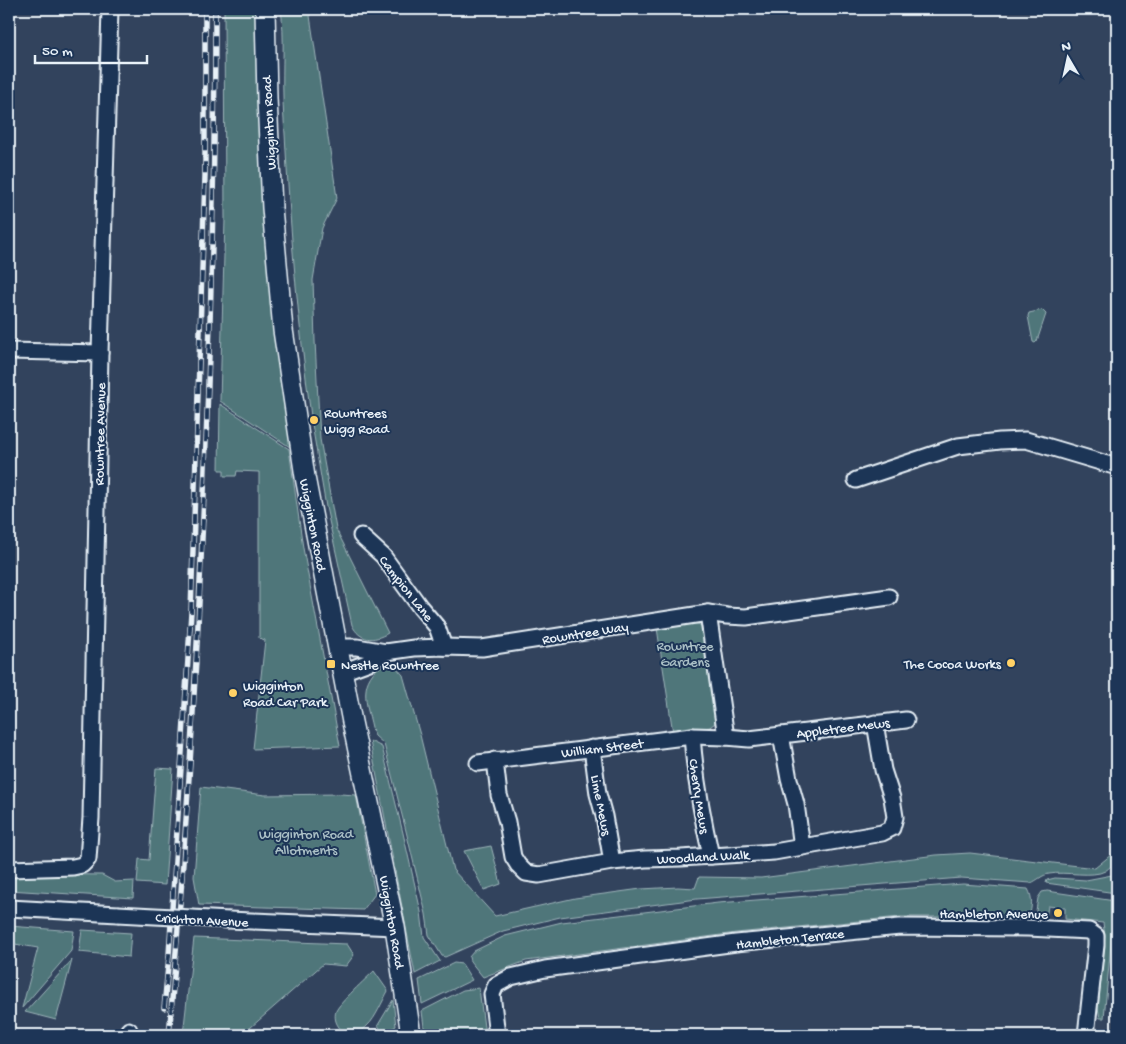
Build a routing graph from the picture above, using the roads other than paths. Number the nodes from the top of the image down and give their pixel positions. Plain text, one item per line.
1 (110, 9) edge
2 (264, 9) edge
3 (9, 351) edge
4 (100, 353) junction
5 (1117, 467) edge
6 (856, 480) dead end
7 (361, 536) dead end
8 (890, 597) dead end
9 (708, 613) junction
10 (337, 647) junction
11 (444, 647) junction
12 (386, 652) junction
13 (342, 672) junction
14 (906, 720) dead end
15 (875, 723) junction
16 (781, 735) junction
17 (692, 736) junction
18 (726, 737) junction
19 (592, 748) junction
20 (495, 760) junction
21 (478, 763) dead end
22 (802, 847) junction
23 (710, 856) junction
24 (612, 862) junction
25 (9, 869) edge
26 (9, 908) edge
27 (395, 927) junction
28 (411, 1035) edge
29 (497, 1035) edge
30 (1086, 1035) edge

1 - 4 street, Rowntree Avenue
2 - 10 main road, Wigginton Road
3 - 4 street
4 - 25 street, Rowntree Avenue
5 - 6 street
7 - 11 street, Campion Lane
8 - 9 street, Rowntree Way
9 - 11 street, Rowntree Way
9 - 18 street
10 - 12 street, Rowntree Way
10 - 13 main road, Wigginton Road
11 - 12 street, Rowntree Way
12 - 13 street, Rowntree Way
13 - 27 main road, Wigginton Road
14 - 15 street, Appletree Mews
15 - 16 street, Appletree Mews
15 - 22 street, Woodland Walk
16 - 18 street, Appletree Mews
16 - 22 street, Appletree Mews
17 - 18 street, William Street
17 - 19 street, William Street
17 - 23 street, Cherry Mews
19 - 20 street, William Street
19 - 24 street, Lime Mews
20 - 21 street, William Street
20 - 24 street, Woodland Walk
22 - 23 street, Woodland Walk
23 - 24 street, Woodland Walk
26 - 27 street, Crichton Avenue, bridge
27 - 28 main road, Wigginton Road
29 - 30 street, Hambleton Terrace

